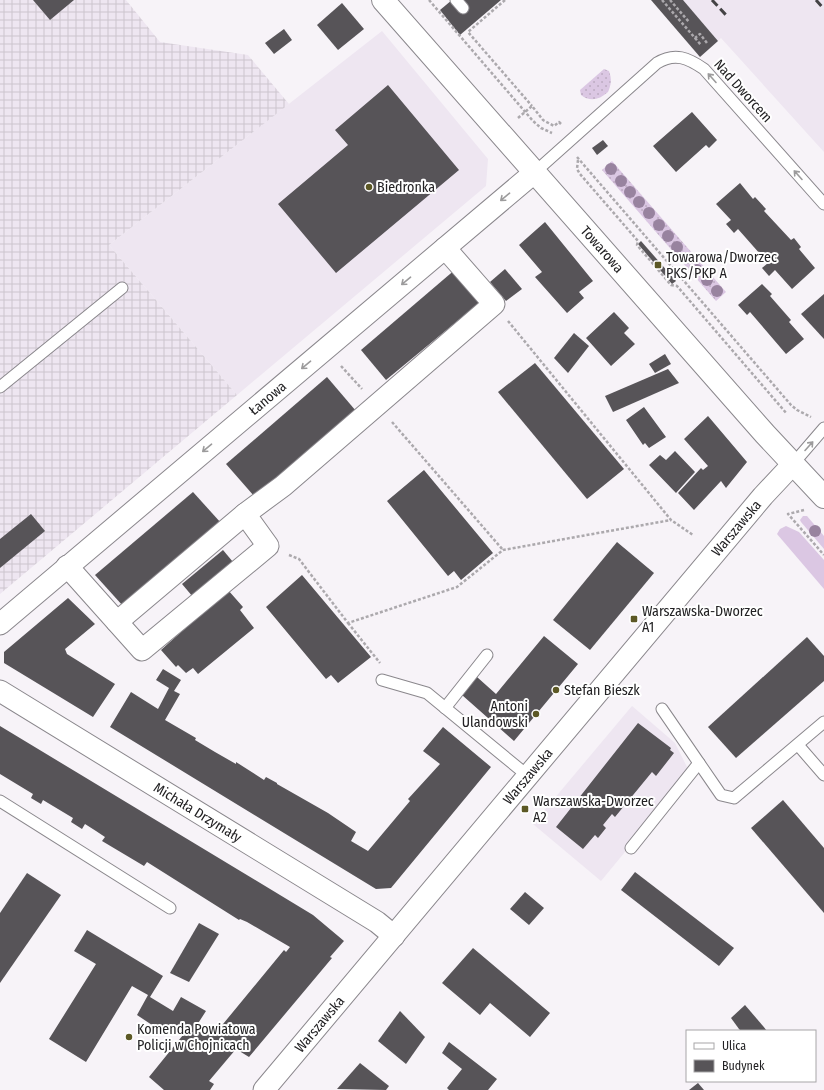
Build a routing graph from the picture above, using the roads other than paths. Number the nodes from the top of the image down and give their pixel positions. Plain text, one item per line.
1 (383, 0) edge
2 (535, 172) junction
3 (824, 204) edge
4 (445, 248) junction
5 (122, 288) dead end
6 (0, 387) edge
7 (821, 424) edge
8 (793, 464) junction
9 (824, 498) edge
10 (245, 514) junction
11 (67, 566) junction
12 (118, 622) junction
13 (0, 624) edge
14 (487, 655) dead end
15 (382, 680) dead end
16 (0, 691) edge
17 (445, 708) junction
18 (662, 709) dead end
19 (824, 722) edge
20 (798, 745) junction
21 (699, 763) junction
22 (824, 775) edge
23 (528, 776) junction
24 (0, 801) edge
25 (631, 848) dead end
26 (170, 908) dead end
27 (394, 936) junction
28 (264, 1090) edge

1 - 2 street, Towarowa
3 -> 2 lane, Nad Dworcem
2 -> 4 street, Łanowa
2 - 8 street, Towarowa
4 - 10 street
4 -> 11 street, Łanowa
5 - 6 lane
8 -> 7 lane
8 - 9 street, Towarowa
8 - 23 street, Warszawska
10 - 12 street
10 - 12 street
11 - 12 street
11 - 13 street, Łanowa
14 - 17 lane
15 - 17 lane
16 - 27 street, Michała Drzymały
17 - 23 lane
18 - 21 lane
19 - 20 lane
20 - 21 lane
20 - 22 lane
21 - 25 lane
23 - 27 street, Warszawska
24 - 26 lane
27 - 28 street, Warszawska

